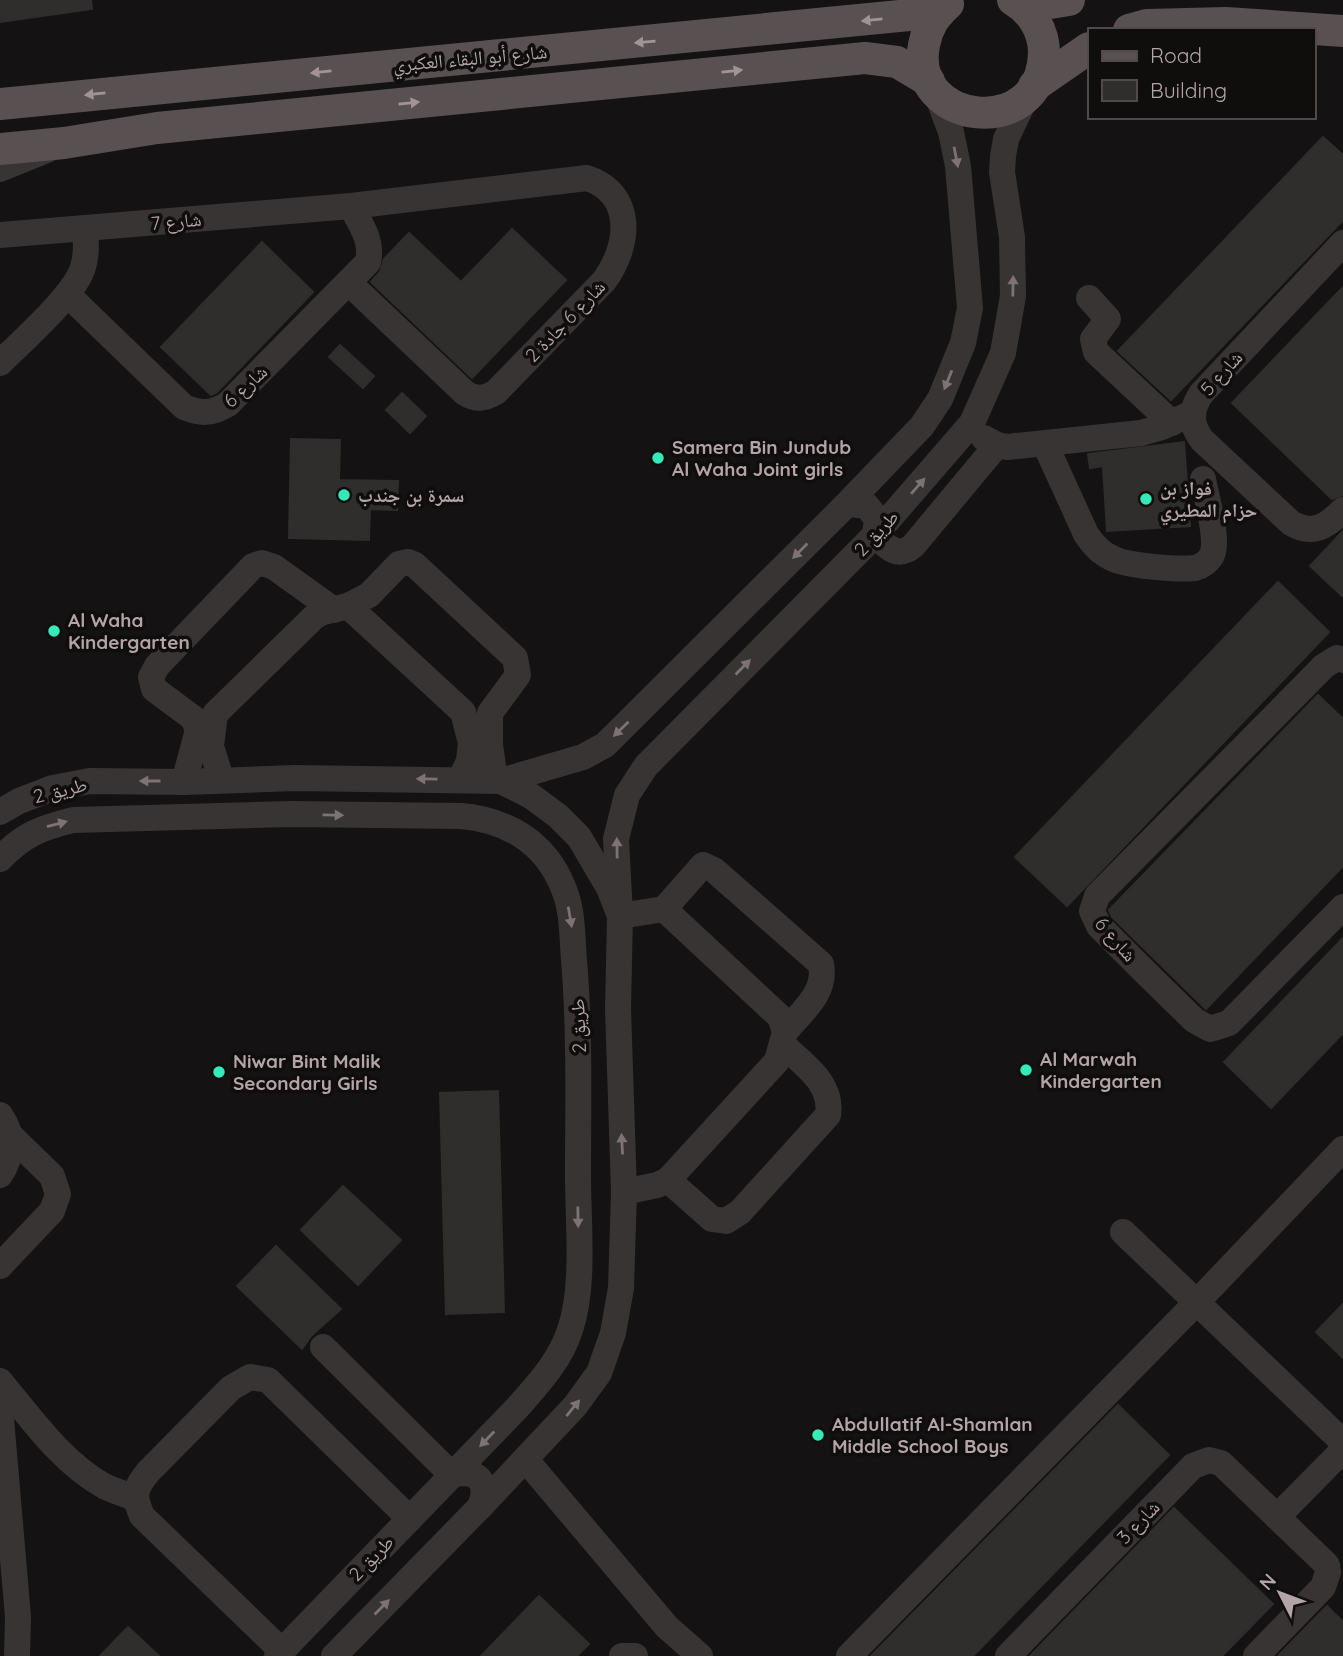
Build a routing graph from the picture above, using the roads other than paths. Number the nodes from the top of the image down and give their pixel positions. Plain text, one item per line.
1 (1069, 0) edge
2 (1016, 1) edge
3 (947, 5) edge
4 (1136, 28) edge
5 (1310, 28) edge
6 (1315, 28) edge
7 (1343, 30) edge
8 (1088, 49) edge
9 (360, 68) junction
10 (933, 87) junction
11 (1030, 92) junction
12 (0, 104) edge
13 (157, 128) junction
14 (64, 143) junction
15 (0, 149) edge
16 (0, 169) edge
17 (351, 206) junction
18 (85, 228) junction
19 (0, 234) edge
20 (1343, 243) edge
21 (349, 283) junction
22 (67, 294) junction
23 (1089, 298) dead end
24 (0, 363) edge
25 (1182, 418) junction
26 (968, 429) junction
27 (1045, 444) junction
28 (997, 445) junction
29 (1203, 479) dead end
30 (843, 508) junction
31 (1343, 510) edge
32 (875, 536) junction
33 (341, 608) junction
34 (1343, 660) edge
35 (663, 689) junction
36 (463, 712) junction
37 (490, 713) junction
38 (204, 716) junction
39 (692, 718) junction
40 (295, 778) junction
41 (387, 778) junction
42 (221, 779) junction
43 (460, 780) junction
44 (498, 780) junction
45 (184, 782) junction
46 (0, 813) edge
47 (291, 814) junction
48 (384, 816) junction
49 (0, 859) edge
50 (1343, 907) edge
51 (664, 909) junction
52 (620, 916) junction
53 (618, 1008) junction
54 (578, 1010) junction
55 (783, 1038) junction
56 (579, 1101) junction
57 (620, 1103) junction
58 (6, 1125) edge
59 (1343, 1149) edge
60 (0, 1175) edge
61 (668, 1180) junction
62 (624, 1192) junction
63 (1123, 1232) dead end
64 (0, 1266) edge
65 (1197, 1302) junction
66 (323, 1347) dead end
67 (0, 1381) edge
68 (0, 1406) edge
69 (517, 1408) junction
70 (550, 1434) junction
71 (1343, 1442) edge
72 (1343, 1450) edge
73 (526, 1460) junction
74 (452, 1475) junction
75 (135, 1498) junction
76 (480, 1507) junction
77 (1277, 1517) junction
78 (410, 1518) junction
79 (279, 1653) edge
80 (17, 1656) edge
81 (334, 1656) edge
82 (622, 1656) edge
83 (635, 1656) edge
84 (700, 1656) edge
85 (849, 1656) edge
86 (1008, 1656) edge
87 (1256, 1656) edge

1 - 2 main road
2 - 11 main road
3 -> 9 main road, شارع أبو البقاء العكبري
3 - 10 main road
4 - 5 main road
6 - 7 main road
8 - 11 main road
9 -> 12 main road, شارع أبو البقاء العكبري
9 - 13 main road
10 - 11 main road, شارع أبو البقاء العكبري
13 -> 10 main road, شارع أبو البقاء العكبري
10 -> 30 street, طريق 2
26 -> 11 street, طريق 2
13 - 14 main road, شارع أبو البقاء العكبري
14 - 15 main road, شارع أبو البقاء العكبري
14 - 16 street
17 - 18 street, شارع 7
17 - 21 street, شارع 6
17 - 21 street, شارع 6 جادة 2
18 - 19 street, شارع 7
18 - 22 street
20 - 25 street, شارع 5
21 - 22 street, شارع 6
22 - 24 street
23 - 25 street
25 - 27 street
25 - 31 street, شارع 5
26 - 28 street
32 -> 26 street, طريق 2
27 - 28 street
27 - 29 street
28 - 32 street
30 - 32 street
30 -> 35 street, طريق 2
39 -> 32 street, طريق 2
33 - 36 street
33 - 37 street
33 - 38 street
33 - 38 street
34 - 50 street, شارع 6
35 - 39 street
35 -> 44 street, طريق 2
36 - 37 street
36 - 43 street
37 - 44 street
38 - 42 street
38 - 45 street
52 -> 39 street, طريق 2
40 - 41 street, طريق 2
40 - 42 street, طريق 2
40 - 47 street
43 -> 41 street, طريق 2
41 - 48 street
42 - 45 street, طريق 2
43 - 44 street, طريق 2
44 - 52 street, طريق 2
45 -> 46 street, طريق 2
47 -> 48 street, طريق 2
49 -> 47 street, طريق 2
48 -> 54 street, طريق 2
51 - 52 street
51 - 55 street
51 - 55 street
52 - 53 street, طريق 2
53 - 54 street
53 - 57 street, طريق 2
54 - 56 street, طريق 2
55 - 61 street
55 - 61 street
56 - 57 street
56 -> 69 street, طريق 2
62 -> 57 street, طريق 2
58 - 60 street
58 - 64 street
59 - 65 street
61 - 62 street
70 -> 62 street, طريق 2
63 - 65 street
65 - 71 street
65 - 85 street
66 - 74 street
67 - 75 street
68 - 80 street
69 - 70 street
69 -> 74 street, طريق 2
70 - 73 street, طريق 2
72 - 77 street
73 - 76 street, طريق 2
73 - 84 street
74 - 76 street
74 - 78 street, طريق 2
75 - 78 street
75 - 79 street
81 -> 76 street, طريق 2
77 - 86 street, شارع 3
77 - 87 street, شارع 3
78 - 79 street, طريق 2
82 - 83 street

